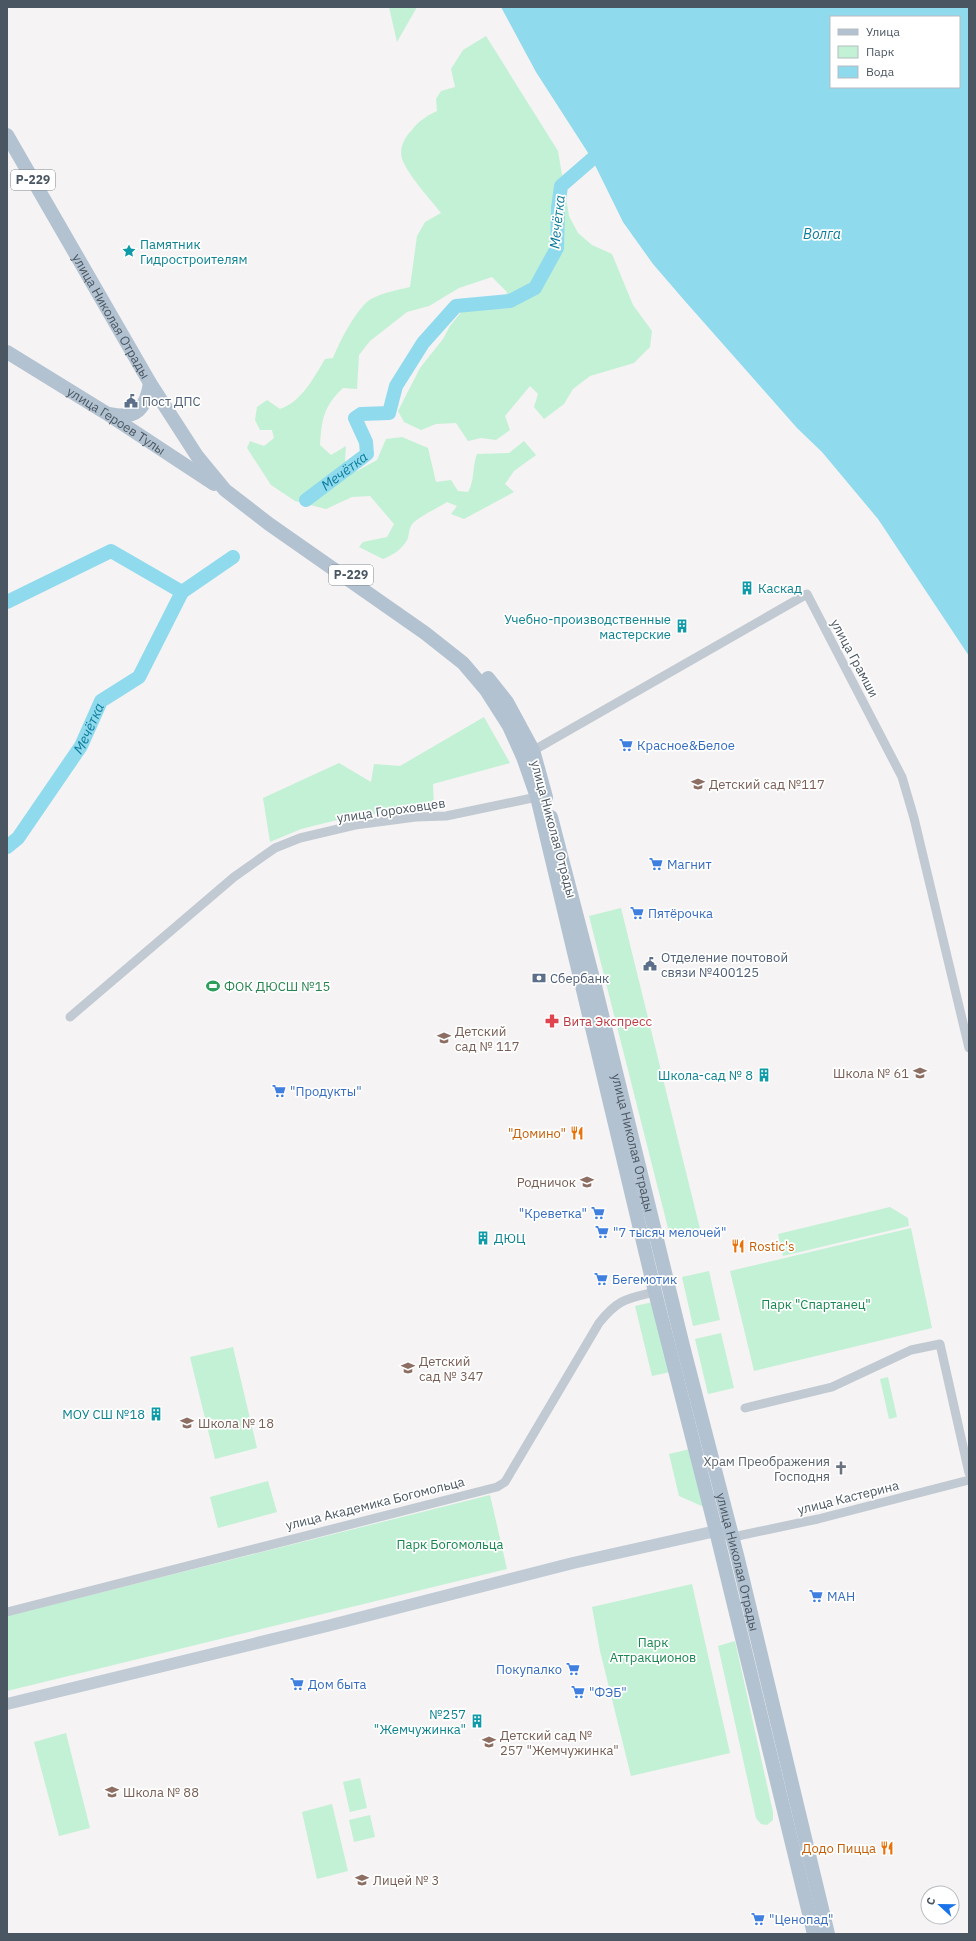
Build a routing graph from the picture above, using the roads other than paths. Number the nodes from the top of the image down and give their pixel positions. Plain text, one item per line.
1 (7, 135) edge
2 (7, 352) edge
3 (150, 383) junction
4 (106, 413) junction
5 (224, 490) junction
6 (528, 754) junction
7 (537, 798) junction
8 (70, 1017) dead end
9 (967, 1030) edge
10 (969, 1048) edge
11 (655, 1292) junction
12 (745, 1408) dead end
13 (969, 1473) edge
14 (969, 1480) edge
15 (716, 1531) junction
16 (733, 1537) junction
17 (7, 1612) edge
18 (7, 1704) edge
19 (814, 1934) edge
20 (828, 1934) edge

1 - 3 main road, улица Николая Отрады / Р-229
2 - 4 main road, улица Героев Тулы
3 - 4 main road
3 - 5 main road, улица Николая Отрады / Р-229
4 - 5 main road, улица Героев Тулы
5 - 6 main road, улица Николая Отрады / Р-229
5 - 6 main road, улица Николая Отрады / Р-229
6 - 7 main road, улица Николая Отрады
6 - 9 street, улица Грамши
6 - 16 main road, улица Николая Отрады
7 - 8 street, улица Гороховцев
7 - 11 main road, улица Николая Отрады
9 - 10 street, улица Грамши
11 - 15 main road, улица Николая Отрады
11 - 17 street, улица Академика Богомольца
12 - 13 street
14 - 16 street, улица Кастерина
15 - 16 street
15 - 18 street
15 - 19 main road, улица Николая Отрады
16 - 20 main road, улица Николая Отрады

